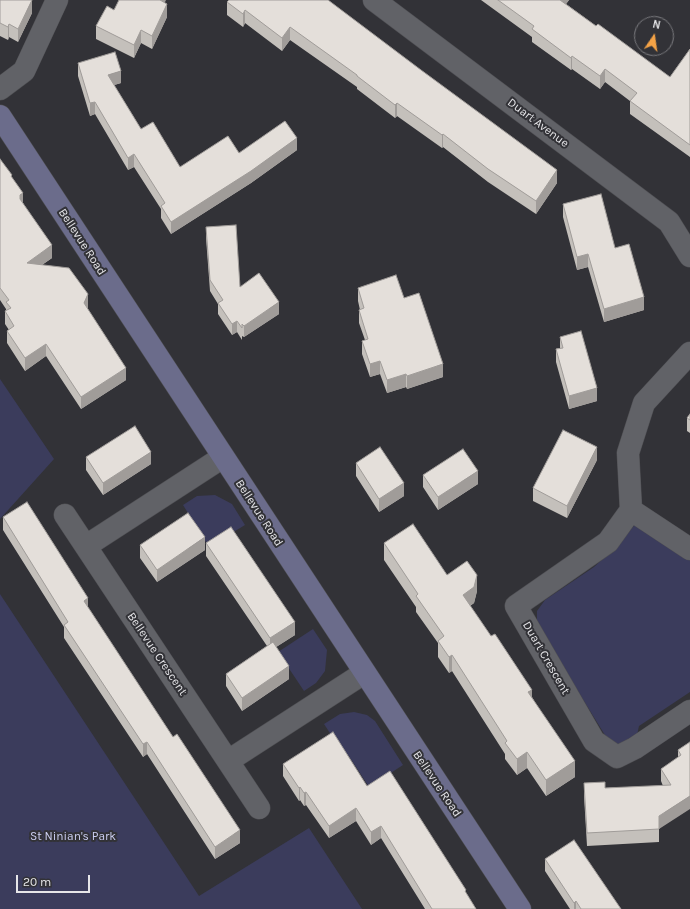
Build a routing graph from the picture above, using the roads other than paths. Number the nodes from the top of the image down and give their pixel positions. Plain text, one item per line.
1 (57, 0) edge
2 (374, 0) edge
3 (0, 89) edge
4 (0, 116) edge
5 (690, 256) edge
6 (690, 353) edge
7 (223, 457) junction
8 (631, 510) junction
9 (65, 515) dead end
10 (86, 546) junction
11 (690, 549) edge
12 (364, 673) junction
13 (690, 711) edge
14 (228, 762) junction
15 (259, 808) dead end
16 (520, 909) edge

1 - 3 street
2 - 5 street, Duart Avenue
4 - 7 street, Bellevue Road
6 - 8 street
7 - 10 street
7 - 12 street, Bellevue Road
8 - 11 street
8 - 13 street, Duart Crescent
9 - 10 street, Bellevue Crescent
10 - 14 street, Bellevue Crescent
12 - 14 street
12 - 16 street, Bellevue Road
14 - 15 street, Bellevue Crescent

